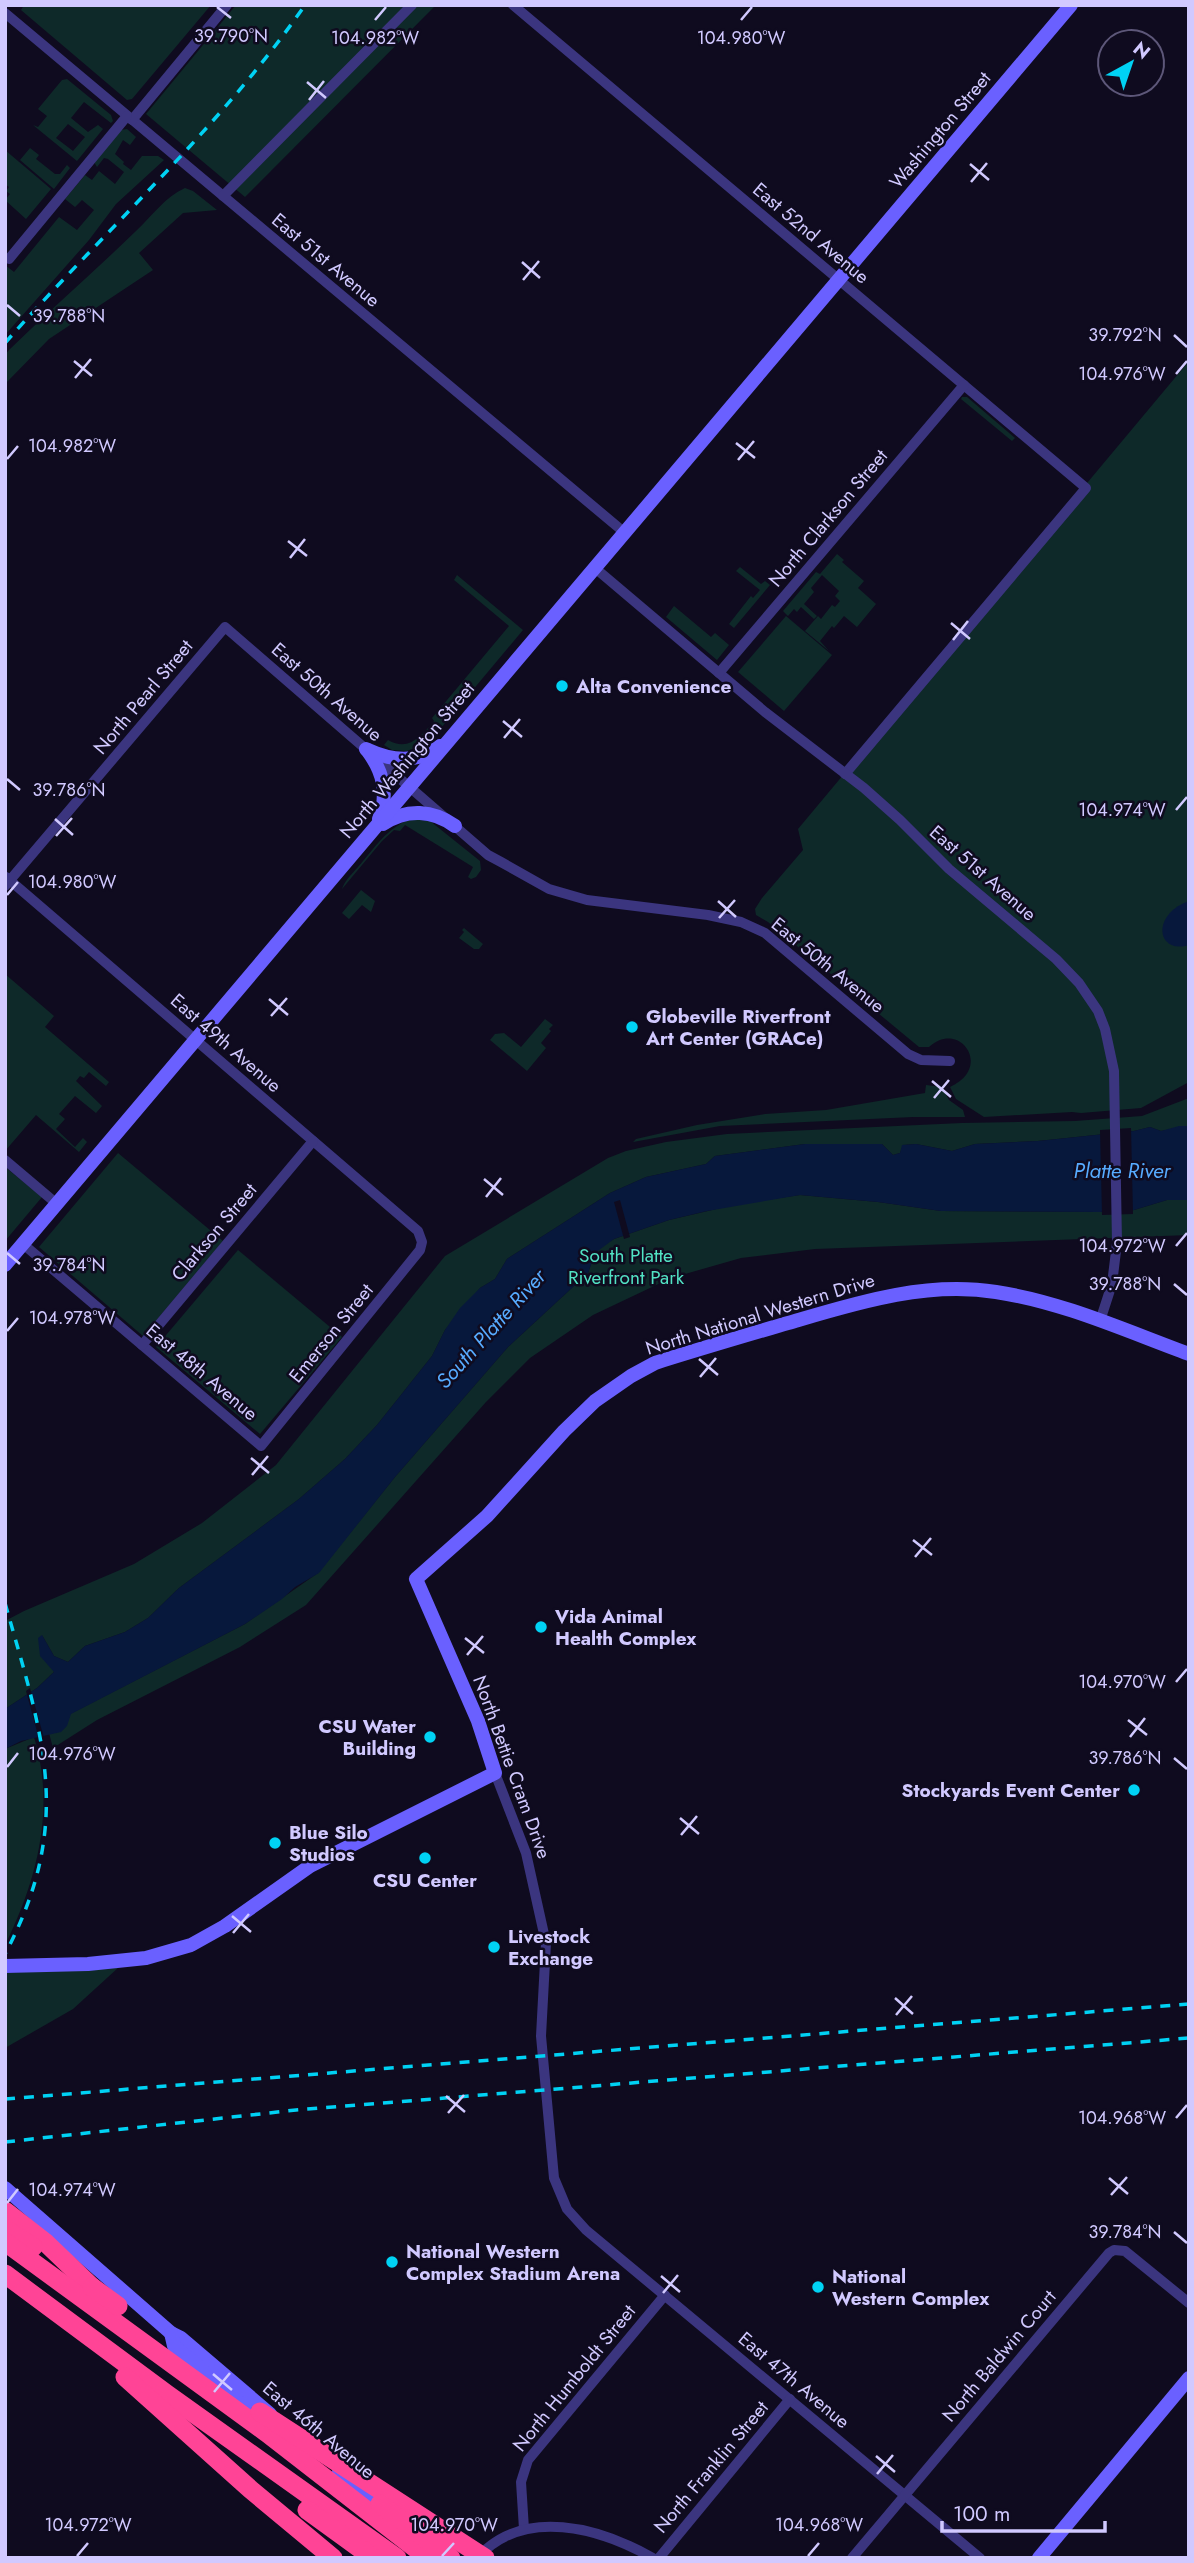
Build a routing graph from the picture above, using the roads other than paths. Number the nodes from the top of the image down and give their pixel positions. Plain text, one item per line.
1 (13, 5) edge
2 (227, 5) edge
3 (412, 5) edge
4 (513, 5) edge
5 (1070, 5) edge
6 (6, 14) edge
7 (129, 118) junction
8 (223, 196) junction
9 (9, 259) dead end
10 (839, 280) junction
11 (964, 385) junction
12 (625, 533) junction
13 (596, 568) junction
14 (225, 627) joint
15 (719, 673) junction
16 (453, 736) junction
17 (366, 749) junction
18 (845, 774) junction
19 (410, 787) junction
20 (455, 826) junction
21 (373, 830) junction
22 (7, 881) edge
23 (196, 1040) junction
24 (950, 1061) dead end
25 (313, 1141) junction
26 (5, 1160) edge
27 (57, 1204) junction
28 (422, 1239) joint
29 (23, 1244) junction
30 (5, 1265) edge
31 (1100, 1321) junction
32 (142, 1345) junction
33 (1189, 1354) edge
34 (261, 1446) joint
35 (416, 1579) joint
36 (495, 1773) junction
37 (5, 1966) edge
38 (5, 2188) edge
39 (5, 2211) edge
40 (5, 2229) edge
41 (586, 2230) joint
42 (5, 2242) edge
43 (5, 2274) edge
44 (5, 2287) edge
45 (92, 2287) junction
46 (665, 2295) junction
47 (1189, 2303) edge
48 (171, 2333) junction
49 (123, 2375) junction
50 (1189, 2378) edge
51 (790, 2399) junction
52 (274, 2422) junction
53 (905, 2496) junction
54 (524, 2529) junction
55 (333, 2558) edge
56 (373, 2558) edge
57 (397, 2558) edge
58 (421, 2558) edge
59 (428, 2558) edge
60 (441, 2558) edge
61 (450, 2558) edge
62 (477, 2558) edge
63 (485, 2558) edge
64 (653, 2558) edge
65 (659, 2558) edge
66 (852, 2558) edge
67 (980, 2558) edge
68 (1039, 2558) edge

1 - 6 street
2 - 7 street
3 - 8 street
4 - 10 street, East 52nd Avenue
5 - 10 street, Washington Street
6 - 7 street, East 51st Avenue
7 - 8 street, East 51st Avenue
7 - 9 street
8 - 12 street, East 51st Avenue
10 - 11 street, East 52nd Avenue
10 - 12 street, North Washington Street
11 - 15 street, North Clarkson Street
11 - 18 street, East 52nd Avenue
12 - 13 street, North Washington Street
13 - 15 street, East 51st Avenue
13 - 16 street, North Washington Street
14 - 17 street, East 50th Avenue
14 - 22 street, North Pearl Street
15 - 18 street, East 51st Avenue
16 - 17 street
16 - 19 street, North Washington Street
17 - 19 street, East 50th Avenue
17 - 21 street
18 - 31 street, East 51st Avenue
19 - 20 street, East 50th Avenue
19 - 21 street, North Washington Street
20 - 21 street
20 - 24 street, East 50th Avenue
21 - 23 street, North Washington Street
22 - 23 street, East 49th Avenue
23 - 25 street, East 49th Avenue
23 - 27 street, North Washington Street
25 - 28 street, East 49th Avenue
25 - 32 street, Clarkson Street
26 - 27 street
27 - 29 street, North Washington Street
28 - 34 street, Emerson Street
29 - 30 street, North Washington Street
29 - 32 street, East 48th Avenue
31 - 33 street, North National Western Drive
31 - 35 street, North National Western Drive
32 - 34 street, East 48th Avenue
35 - 36 street, North Bettie Cram Drive
36 - 37 street
36 - 41 street, North Bettie Cram Drive
38 - 48 street, East 46th Avenue
39 - 45 highway
40 - 45 highway
41 - 46 street, East 47th Avenue
42 - 59 highway, bridge
43 - 57 highway
44 - 49 highway
45 - 52 highway, bridge
46 - 51 street, East 47th Avenue
46 - 54 street, North Humboldt Street
47 - 53 street, North Baldwin Court
48 - 58 street, East 46th Avenue
48 - 60 street, East 46th Avenue
49 - 55 highway
49 - 56 highway
50 - 68 street
51 - 53 street, East 47th Avenue
51 - 65 street, North Franklin Street
52 - 61 highway, bridge
52 - 63 highway, bridge
53 - 66 street, North Baldwin Court
53 - 67 street, East 47th Avenue
54 - 62 street
54 - 64 street

